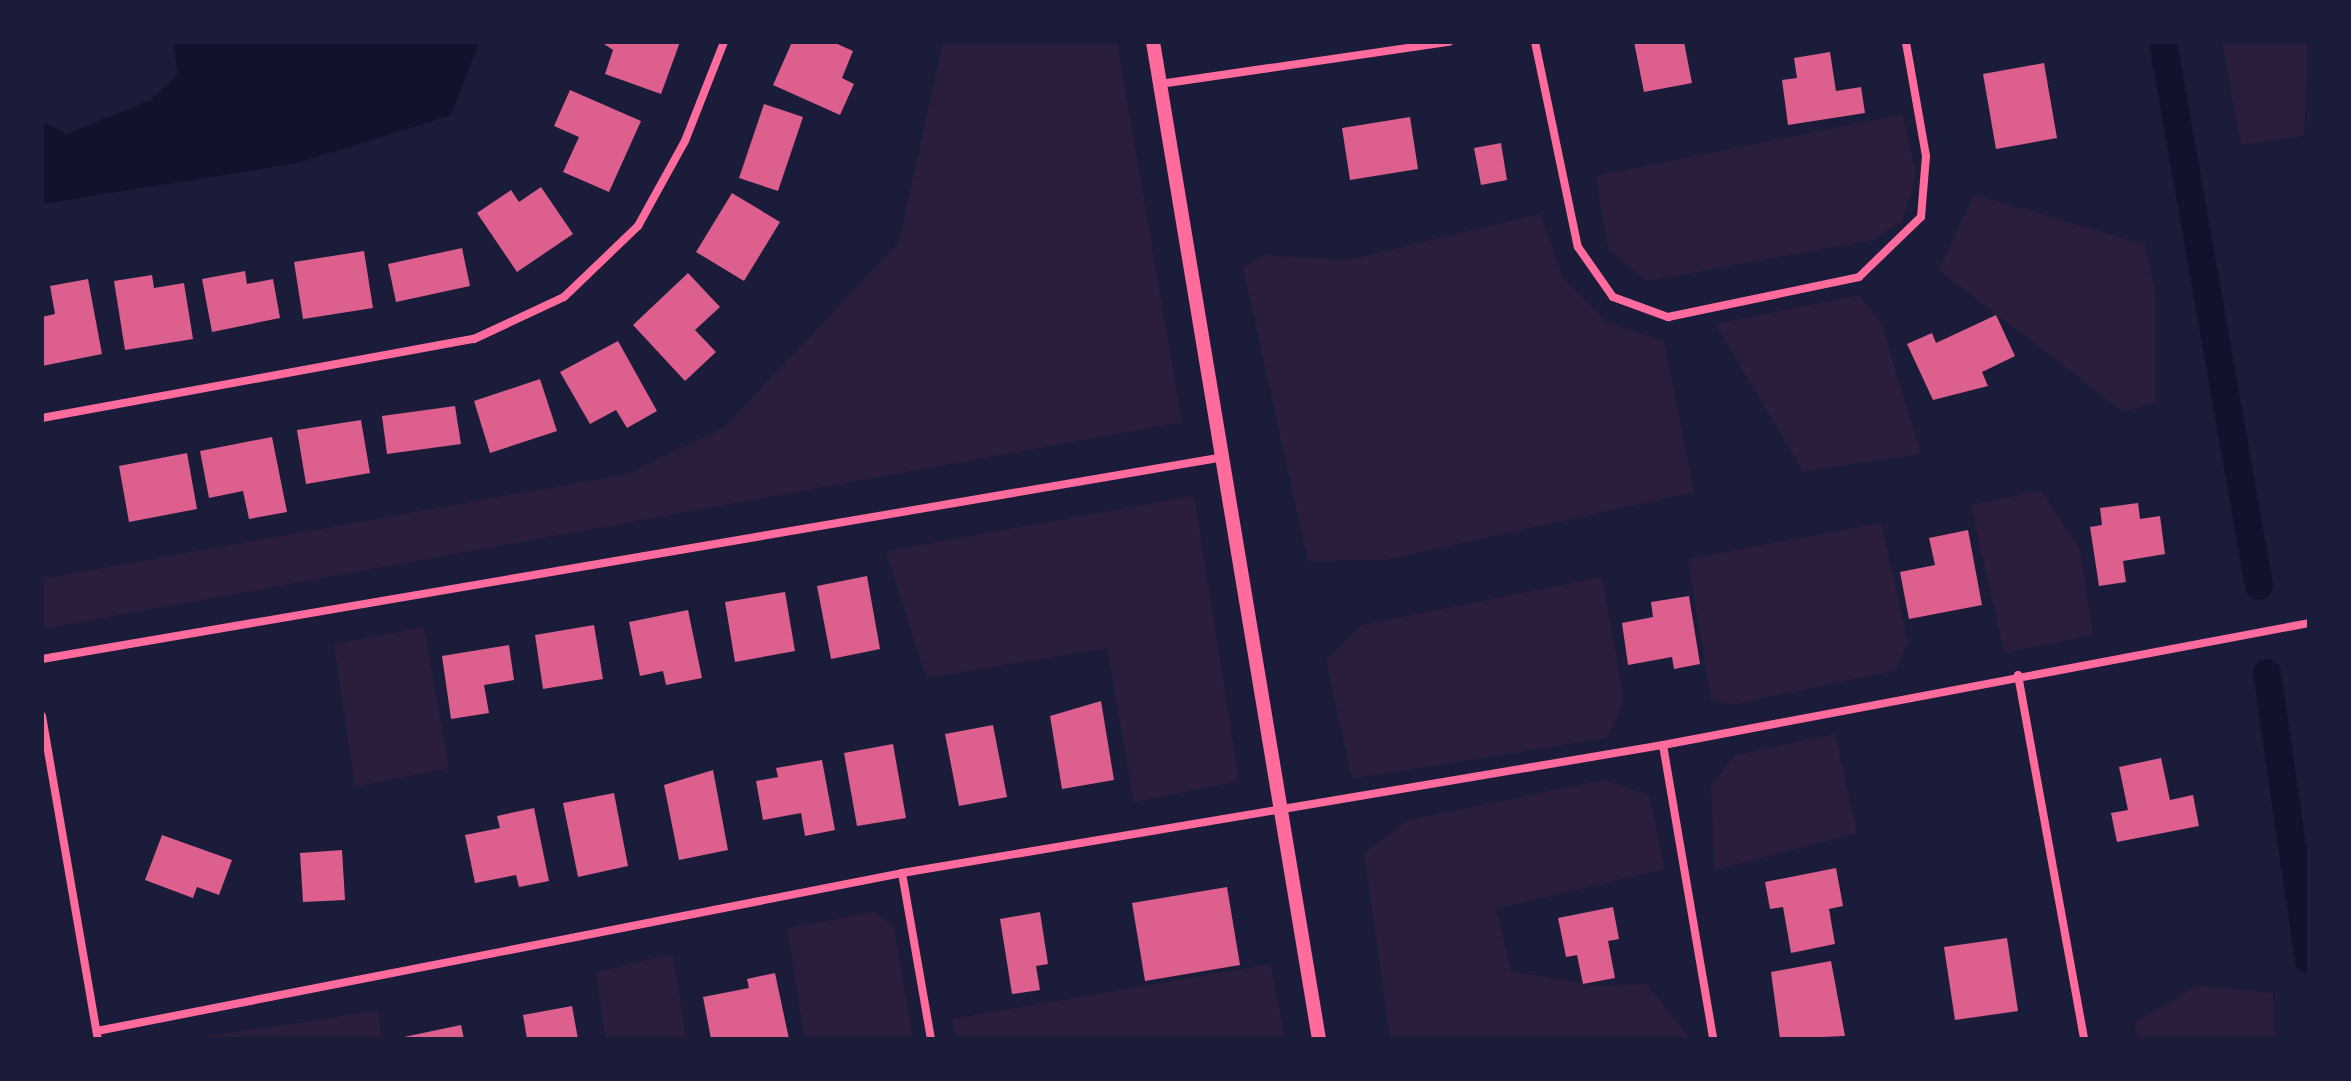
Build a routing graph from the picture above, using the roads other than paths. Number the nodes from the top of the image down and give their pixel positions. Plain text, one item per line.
1 (724, 42) edge
2 (1153, 42) edge
3 (1449, 42) edge
4 (1535, 42) edge
5 (1906, 42) edge
6 (1160, 84) junction
7 (42, 418) edge
8 (1225, 457) junction
9 (2309, 623) edge
10 (42, 659) edge
11 (2018, 675) junction
12 (42, 716) edge
13 (1663, 745) junction
14 (1279, 807) junction
15 (902, 873) junction
16 (98, 1035) edge
17 (931, 1039) edge
18 (1319, 1039) edge
19 (1713, 1039) edge
20 (2084, 1039) edge

1 - 7 street
2 - 6 street
3 - 6 street
4 - 5 street
6 - 8 street
8 - 10 street
8 - 14 street
9 - 11 street
11 - 13 street
11 - 20 street
12 - 16 street
13 - 14 street
13 - 19 street
14 - 15 street
14 - 18 street
15 - 16 street
15 - 17 street

